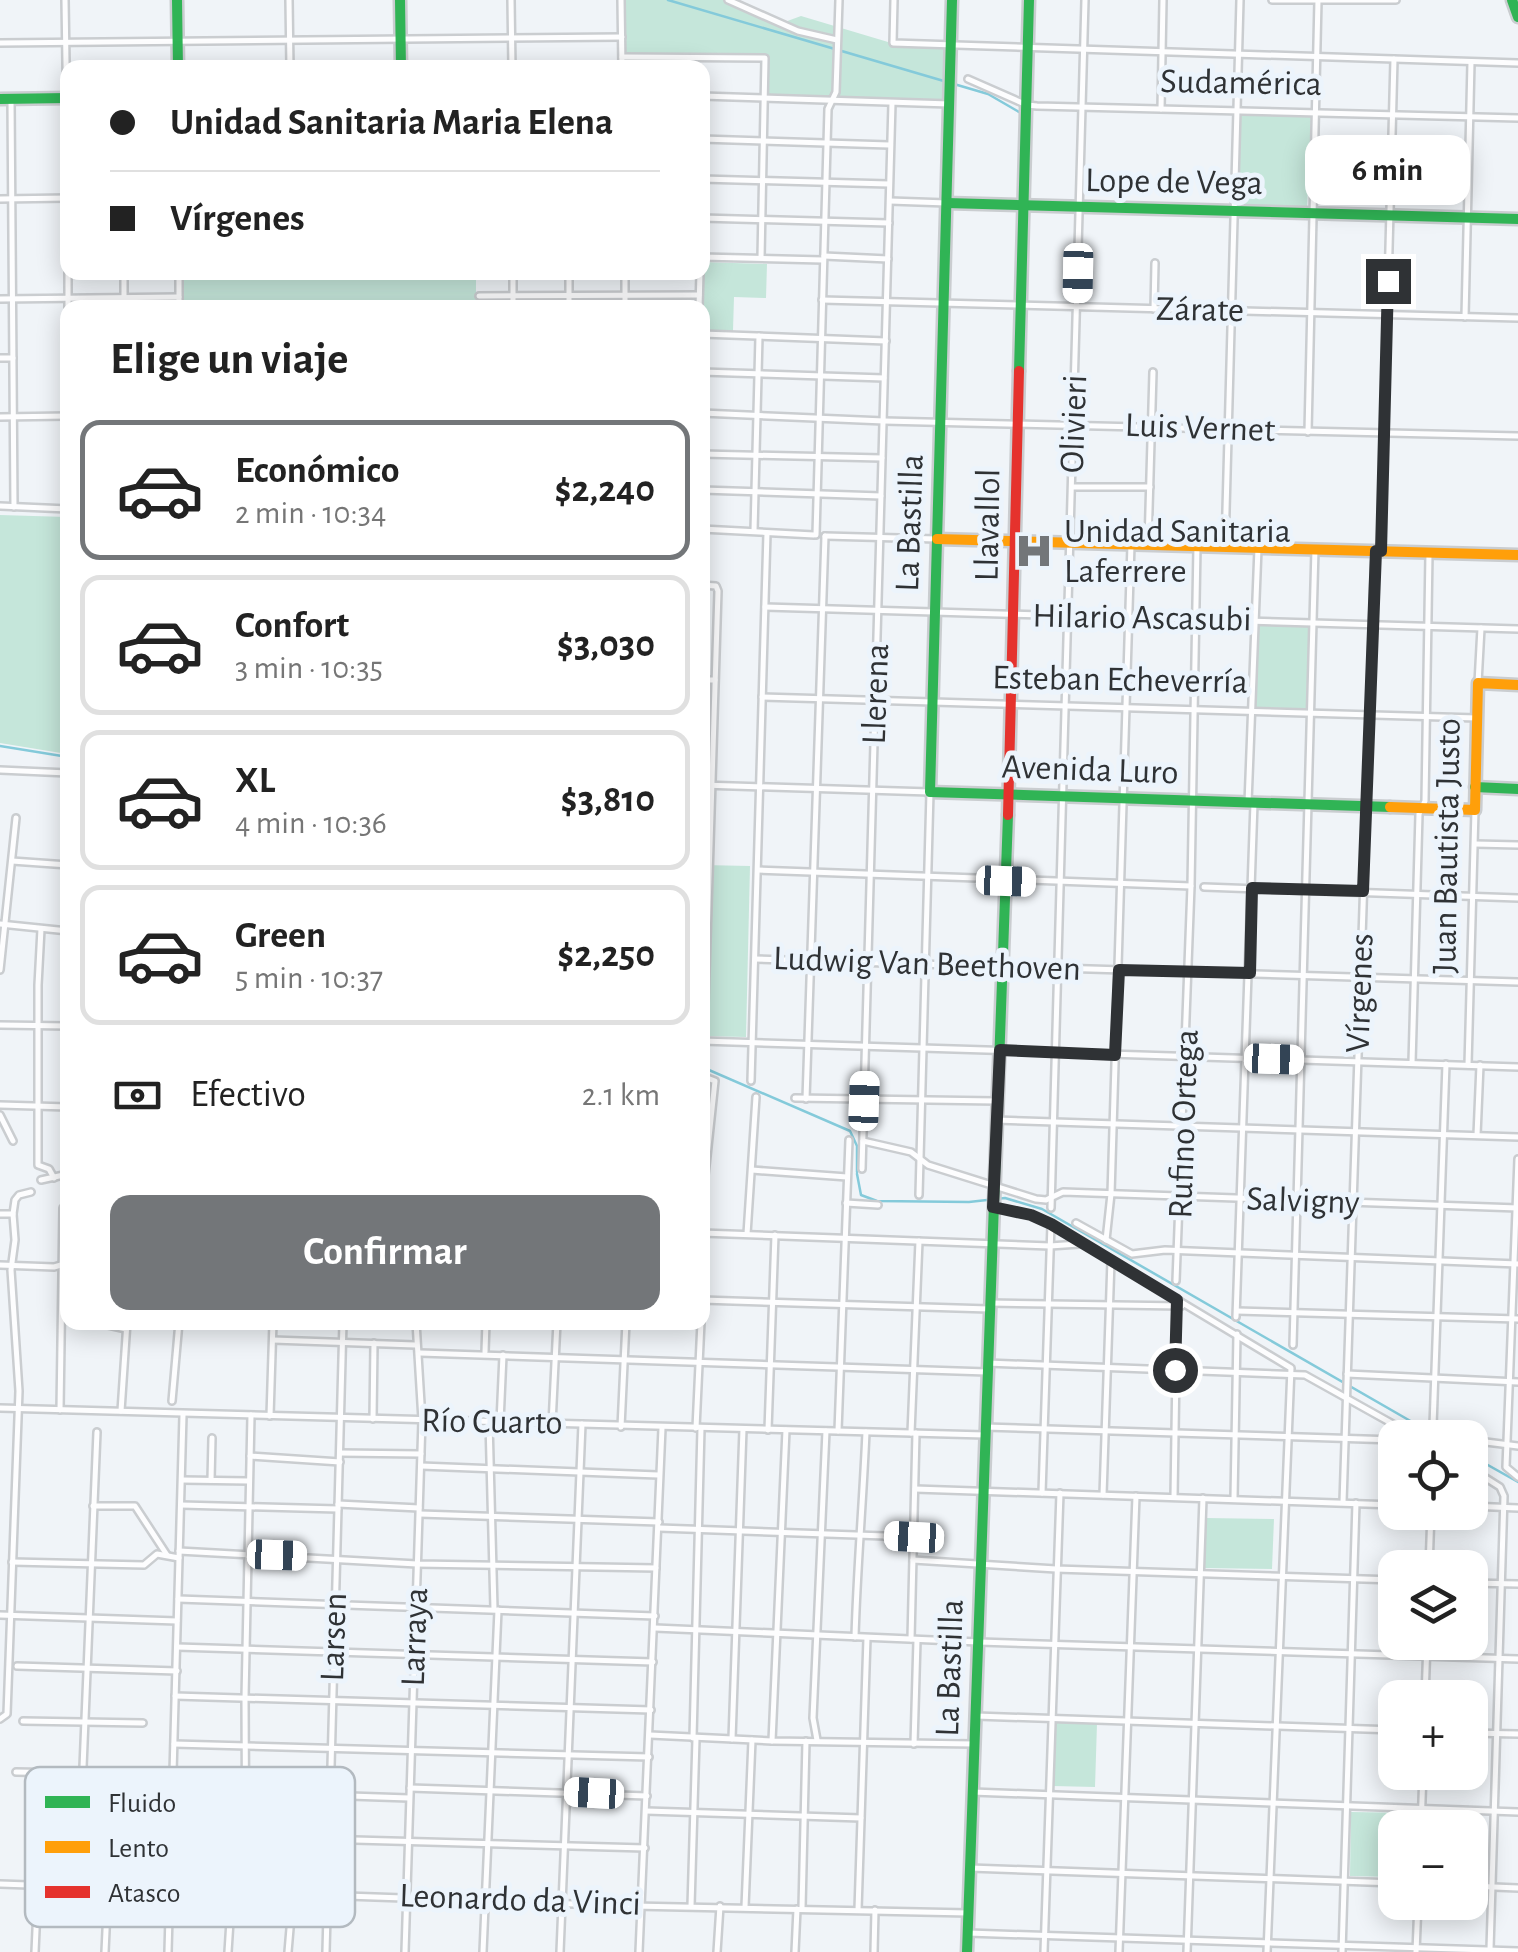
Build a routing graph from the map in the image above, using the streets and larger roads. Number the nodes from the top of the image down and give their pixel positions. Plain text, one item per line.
1 (65, 0) edge
2 (178, 0) edge
3 (289, 0) edge
4 (400, 0) edge
5 (511, 0) edge
6 (621, 0) edge
7 (728, 0) edge
8 (839, 0) edge
9 (894, 0) edge
10 (952, 0) edge
11 (1030, 0) edge
12 (1086, 0) edge
13 (1163, 0) edge
14 (1240, 0) edge
15 (1272, 0) edge
16 (1395, 0) edge
17 (1512, 0) edge
18 (1318, 1) edge
19 (1518, 17) edge
20 (511, 37) junction
21 (622, 37) junction
22 (400, 39) junction
23 (177, 40) junction
24 (290, 40) junction
25 (66, 42) junction
26 (837, 42) junction
27 (0, 43) edge
28 (952, 46) junction
29 (1028, 49) junction
30 (1084, 50) junction
31 (1162, 54) junction
32 (1239, 56) junction
33 (622, 57) joint
34 (703, 57) junction
35 (1316, 57) junction
36 (1394, 59) junction
37 (66, 60) edge
38 (178, 60) edge
39 (290, 60) edge
40 (401, 60) edge
41 (512, 60) edge
42 (703, 60) edge
43 (1471, 62) junction
44 (1518, 63) edge
45 (968, 79) dead end
46 (710, 96) edge
47 (60, 98) edge
48 (765, 98) junction
49 (6, 99) edge
50 (832, 101) junction
51 (892, 103) junction
52 (950, 104) junction
53 (1027, 105) junction
54 (1083, 106) junction
55 (1161, 108) junction
56 (1238, 111) junction
57 (1314, 113) junction
58 (1392, 114) junction
59 (1470, 117) junction
60 (1518, 118) edge
61 (710, 139) edge
62 (765, 141) junction
63 (827, 142) junction
64 (891, 145) junction
65 (710, 178) edge
66 (764, 180) junction
67 (826, 182) junction
68 (890, 184) junction
69 (60, 198) edge
70 (0, 199) edge
71 (12, 199) junction
72 (890, 202) junction
73 (947, 203) junction
74 (1024, 206) junction
75 (1080, 207) junction
76 (1235, 211) junction
77 (1313, 212) junction
78 (1390, 215) junction
79 (710, 218) edge
80 (1468, 218) junction
81 (762, 219) junction
82 (1518, 219) edge
83 (825, 222) junction
84 (889, 223) junction
85 (710, 257) edge
86 (761, 258) junction
87 (823, 258) junction
88 (888, 260) junction
89 (1155, 263) dead end
90 (68, 280) edge
91 (124, 280) edge
92 (179, 280) edge
93 (513, 280) edge
94 (569, 280) edge
95 (625, 280) edge
96 (700, 280) edge
97 (569, 294) junction
98 (625, 294) junction
99 (513, 295) junction
100 (699, 295) junction
101 (479, 296) dead end
102 (124, 298) junction
103 (179, 298) joint
104 (0, 299) edge
105 (13, 299) junction
106 (68, 299) junction
107 (513, 300) edge
108 (569, 300) edge
109 (625, 300) edge
110 (699, 300) edge
111 (822, 300) junction
112 (886, 302) junction
113 (944, 303) junction
114 (1021, 305) junction
115 (1078, 306) junction
116 (1154, 309) junction
117 (1232, 310) junction
118 (1309, 313) junction
119 (1387, 314) junction
120 (1464, 317) junction
121 (1518, 318) edge
122 (710, 334) edge
123 (759, 336) junction
124 (822, 339) junction
125 (886, 342) junction
126 (0, 358) edge
127 (13, 358) junction
128 (710, 372) edge
129 (1154, 372) dead end
130 (758, 374) junction
131 (821, 376) junction
132 (884, 378) junction
133 (710, 413) edge
134 (60, 416) edge
135 (756, 416) junction
136 (0, 417) edge
137 (14, 417) junction
138 (820, 418) junction
139 (884, 421) junction
140 (940, 422) junction
141 (1018, 423) junction
142 (1074, 424) junction
143 (1152, 426) junction
144 (1230, 428) junction
145 (1308, 432) junction
146 (1384, 433) junction
147 (1518, 436) edge
148 (710, 454) edge
149 (755, 455) junction
150 (819, 456) junction
151 (882, 458) junction
152 (1150, 487) junction
153 (1072, 488) junction
154 (710, 490) edge
155 (754, 492) junction
156 (818, 494) junction
157 (881, 496) junction
158 (0, 506) edge
159 (14, 506) junction
160 (60, 509) edge
161 (710, 529) edge
162 (754, 531) junction
163 (767, 533) junction
164 (816, 535) junction
165 (825, 536) junction
166 (881, 537) junction
167 (937, 539) junction
168 (1015, 541) junction
169 (1070, 542) junction
170 (1131, 544) junction
171 (1148, 544) junction
172 (1197, 546) junction
173 (1225, 547) junction
174 (1258, 548) junction
175 (1315, 549) junction
176 (1378, 551) junction
177 (1430, 552) junction
178 (1518, 554) edge
179 (710, 586) edge
180 (765, 607) junction
181 (821, 609) junction
182 (879, 612) junction
183 (935, 613) junction
184 (1013, 615) junction
185 (1068, 616) junction
186 (1129, 618) junction
187 (1195, 619) junction
188 (1255, 620) junction
189 (1313, 623) junction
190 (1372, 624) junction
191 (1428, 626) junction
192 (1481, 628) junction
193 (1518, 628) edge
194 (710, 680) edge
195 (715, 680) junction
196 (1478, 684) junction
197 (1518, 684) edge
198 (762, 697) junction
199 (819, 700) junction
200 (876, 702) junction
201 (933, 703) junction
202 (1010, 706) junction
203 (1066, 706) junction
204 (1127, 707) junction
205 (1193, 709) junction
206 (1252, 710) junction
207 (1310, 713) junction
208 (1371, 714) junction
209 (1426, 716) junction
210 (1477, 718) junction
211 (0, 770) edge
212 (60, 773) edge
213 (711, 785) junction
214 (760, 787) junction
215 (1476, 788) junction
216 (817, 789) junction
217 (1518, 789) edge
218 (874, 790) junction
219 (930, 792) junction
220 (1008, 795) junction
221 (1064, 797) junction
222 (710, 799) edge
223 (1124, 799) junction
224 (1192, 801) junction
225 (1251, 803) junction
226 (1309, 804) junction
227 (1367, 806) junction
228 (1422, 808) junction
229 (1475, 810) junction
230 (16, 818) dead end
231 (1475, 844) junction
232 (1518, 845) edge
233 (12, 861) junction
234 (60, 864) edge
235 (758, 870) junction
236 (815, 872) junction
237 (871, 876) junction
238 (927, 878) junction
239 (1006, 881) junction
240 (1062, 882) junction
241 (1120, 885) junction
242 (1191, 886) junction
243 (1204, 888) dead end
244 (1252, 888) junction
245 (1306, 889) junction
246 (1363, 891) junction
247 (1418, 893) junction
248 (1474, 895) junction
249 (1518, 898) edge
250 (2, 924) edge
251 (41, 929) junction
252 (60, 930) edge
253 (755, 959) junction
254 (812, 961) junction
255 (868, 962) junction
256 (925, 963) junction
257 (1003, 966) junction
258 (1058, 968) junction
259 (0, 970) edge
260 (1119, 970) junction
261 (1188, 972) junction
262 (1250, 973) junction
263 (1304, 975) junction
264 (1360, 977) junction
265 (1415, 979) junction
266 (1472, 980) junction
267 (1518, 982) edge
268 (0, 1025) edge
269 (39, 1025) junction
270 (60, 1026) edge
271 (710, 1041) edge
272 (752, 1043) junction
273 (810, 1046) junction
274 (866, 1046) junction
275 (923, 1048) junction
276 (1000, 1050) junction
277 (1056, 1052) junction
278 (1115, 1055) junction
279 (1186, 1056) junction
280 (1247, 1058) junction
281 (1302, 1060) junction
282 (1358, 1062) junction
283 (1412, 1063) junction
284 (1446, 1064) junction
285 (1468, 1065) junction
286 (1480, 1066) junction
287 (1518, 1067) edge
288 (710, 1079) edge
289 (751, 1080) dead end
290 (756, 1096) dead end
291 (795, 1098) dead end
292 (806, 1099) junction
293 (921, 1100) junction
294 (864, 1101) junction
295 (996, 1101) junction
296 (0, 1105) edge
297 (38, 1106) junction
298 (60, 1107) edge
299 (712, 1114) joint
300 (0, 1115) edge
301 (995, 1120) junction
302 (1054, 1122) junction
303 (1113, 1122) junction
304 (1184, 1125) junction
305 (1244, 1128) junction
306 (710, 1129) edge
307 (1300, 1130) junction
308 (1355, 1132) junction
309 (1444, 1134) junction
310 (1477, 1135) junction
311 (1518, 1137) edge
312 (848, 1140) dead end
313 (863, 1140) junction
314 (13, 1141) dead end
315 (919, 1156) junction
316 (1518, 1159) edge
317 (862, 1169) dead end
318 (752, 1170) junction
319 (60, 1176) edge
320 (847, 1177) junction
321 (54, 1178) junction
322 (42, 1180) dead end
323 (992, 1184) junction
324 (31, 1192) dead end
325 (1111, 1194) junction
326 (919, 1195) dead end
327 (1052, 1196) junction
328 (1181, 1197) junction
329 (1242, 1199) junction
330 (1297, 1201) junction
331 (846, 1202) junction
332 (1353, 1203) junction
333 (878, 1205) dead end
334 (1441, 1205) junction
335 (993, 1207) junction
336 (1051, 1208) dead end
337 (1517, 1208) edge
338 (0, 1214) edge
339 (13, 1214) junction
340 (1076, 1223) dead end
341 (1051, 1224) junction
342 (710, 1233) edge
343 (747, 1234) junction
344 (774, 1235) junction
345 (845, 1238) junction
346 (1106, 1240) junction
347 (919, 1241) junction
348 (992, 1244) junction
349 (1082, 1244) junction
350 (1050, 1246) junction
351 (1180, 1251) junction
352 (1240, 1254) junction
353 (1295, 1256) junction
354 (1352, 1258) junction
355 (1111, 1260) junction
356 (1440, 1261) junction
357 (60, 1264) edge
358 (1516, 1264) edge
359 (0, 1265) edge
360 (12, 1265) junction
361 (1176, 1281) dead end
362 (710, 1300) edge
363 (772, 1304) junction
364 (844, 1304) junction
365 (1048, 1304) junction
366 (1177, 1304) junction
367 (916, 1306) junction
368 (989, 1306) junction
369 (1108, 1306) junction
370 (1294, 1312) junction
371 (1350, 1314) junction
372 (1437, 1316) junction
373 (1514, 1319) edge
374 (63, 1330) edge
375 (126, 1330) edge
376 (178, 1330) edge
377 (274, 1330) edge
378 (343, 1330) edge
379 (416, 1330) edge
380 (486, 1330) edge
381 (557, 1330) edge
382 (626, 1330) edge
383 (700, 1330) edge
384 (1238, 1334) junction
385 (273, 1340) junction
386 (342, 1342) junction
387 (374, 1342) junction
388 (415, 1345) junction
389 (1293, 1346) dead end
390 (419, 1352) junction
391 (485, 1352) junction
392 (502, 1354) junction
393 (556, 1357) junction
394 (624, 1360) junction
395 (698, 1362) junction
396 (770, 1364) junction
397 (840, 1366) junction
398 (1046, 1366) junction
399 (1106, 1367) junction
400 (987, 1368) junction
401 (914, 1370) junction
402 (1175, 1370) junction
403 (1236, 1372) junction
404 (1292, 1374) junction
405 (1346, 1374) junction
406 (1435, 1380) junction
407 (1509, 1381) junction
408 (1518, 1382) edge
409 (1346, 1396) junction
410 (172, 1401) dead end
411 (0, 1408) edge
412 (18, 1410) junction
413 (60, 1410) junction
414 (121, 1412) junction
415 (183, 1415) junction
416 (251, 1415) junction
417 (270, 1416) junction
418 (341, 1418) junction
419 (373, 1419) junction
420 (422, 1420) junction
421 (1388, 1420) edge
422 (1434, 1420) edge
423 (489, 1422) junction
424 (500, 1422) junction
425 (552, 1424) junction
426 (582, 1424) junction
427 (621, 1427) junction
428 (662, 1428) junction
429 (698, 1428) junction
430 (743, 1429) junction
431 (1043, 1429) junction
432 (768, 1430) junction
433 (786, 1430) junction
434 (1104, 1430) junction
435 (826, 1431) junction
436 (985, 1431) junction
437 (97, 1432) dead end
438 (838, 1432) junction
439 (866, 1432) junction
440 (913, 1433) junction
441 (1174, 1433) junction
442 (1234, 1434) junction
443 (1289, 1437) junction
444 (212, 1438) dead end
445 (1345, 1439) junction
446 (1378, 1440) edge
447 (1488, 1443) edge
448 (1507, 1446) junction
449 (1518, 1446) edge
450 (340, 1453) junction
451 (422, 1454) junction
452 (250, 1456) junction
453 (340, 1462) junction
454 (421, 1466) junction
455 (490, 1469) junction
456 (578, 1472) junction
457 (659, 1475) junction
458 (1518, 1477) edge
459 (182, 1480) junction
460 (210, 1480) junction
461 (1488, 1480) edge
462 (248, 1482) junction
463 (915, 1489) junction
464 (984, 1490) junction
465 (1042, 1492) junction
466 (1060, 1493) junction
467 (1103, 1495) junction
468 (1136, 1496) junction
469 (1174, 1496) junction
470 (1203, 1498) junction
471 (1234, 1498) junction
472 (1285, 1500) junction
473 (1343, 1502) junction
474 (1356, 1503) junction
475 (181, 1504) junction
476 (1378, 1504) edge
477 (93, 1506) junction
478 (338, 1506) junction
479 (1488, 1507) edge
480 (1504, 1507) junction
481 (248, 1508) junction
482 (1518, 1508) edge
483 (419, 1511) junction
484 (490, 1517) junction
485 (576, 1519) junction
486 (659, 1525) junction
487 (699, 1530) junction
488 (739, 1531) junction
489 (780, 1532) junction
490 (822, 1533) junction
491 (0, 1534) edge
492 (13, 1534) junction
493 (860, 1534) junction
494 (914, 1537) junction
495 (179, 1554) junction
496 (247, 1554) junction
497 (168, 1556) junction
498 (337, 1557) junction
499 (913, 1560) junction
500 (12, 1562) junction
501 (90, 1562) junction
502 (417, 1564) junction
503 (491, 1564) junction
504 (575, 1566) junction
505 (981, 1566) junction
506 (657, 1568) junction
507 (1056, 1569) junction
508 (1132, 1570) junction
509 (1200, 1572) junction
510 (1281, 1575) junction
511 (1354, 1578) junction
512 (1378, 1579) edge
513 (1488, 1584) edge
514 (1501, 1584) junction
515 (1518, 1584) edge
516 (178, 1599) junction
517 (247, 1600) junction
518 (335, 1606) junction
519 (416, 1608) junction
520 (496, 1610) junction
521 (573, 1613) junction
522 (10, 1614) junction
523 (0, 1615) edge
524 (89, 1616) junction
525 (656, 1616) junction
526 (177, 1620) junction
527 (655, 1628) junction
528 (696, 1630) junction
529 (736, 1631) junction
530 (778, 1633) junction
531 (817, 1635) junction
532 (855, 1637) junction
533 (867, 1638) junction
534 (914, 1639) junction
535 (980, 1642) junction
536 (1055, 1644) junction
537 (1129, 1645) junction
538 (176, 1647) junction
539 (1196, 1647) junction
540 (246, 1649) junction
541 (1278, 1651) junction
542 (333, 1653) junction
543 (1351, 1654) junction
544 (1378, 1655) edge
545 (415, 1656) junction
546 (498, 1657) junction
547 (1488, 1658) edge
548 (1499, 1658) junction
549 (1518, 1659) edge
550 (571, 1660) junction
551 (654, 1662) junction
552 (4, 1666) edge
553 (17, 1666) dead end
554 (87, 1670) junction
555 (177, 1671) junction
556 (175, 1696) junction
557 (245, 1698) junction
558 (331, 1700) junction
559 (414, 1702) junction
560 (496, 1704) junction
561 (570, 1708) junction
562 (652, 1710) junction
563 (976, 1716) junction
564 (0, 1719) edge
565 (1052, 1719) junction
566 (24, 1721) dead end
567 (1126, 1721) junction
568 (85, 1722) junction
569 (143, 1723) dead end
570 (1195, 1723) junction
571 (1276, 1726) junction
572 (1349, 1728) junction
573 (1378, 1729) edge
574 (1488, 1734) edge
575 (1496, 1734) junction
576 (1518, 1734) edge
577 (650, 1735) junction
578 (694, 1738) junction
579 (732, 1738) junction
580 (752, 1740) junction
581 (817, 1740) junction
582 (772, 1741) junction
583 (806, 1741) junction
584 (863, 1742) junction
585 (174, 1744) junction
586 (914, 1744) junction
587 (974, 1744) junction
588 (246, 1746) junction
589 (330, 1748) junction
590 (412, 1749) junction
591 (494, 1752) junction
592 (568, 1754) junction
593 (649, 1757) junction
594 (84, 1767) edge
595 (173, 1767) edge
596 (245, 1767) edge
597 (330, 1767) edge
598 (16, 1772) dead end
599 (25, 1772) edge
600 (410, 1788) junction
601 (491, 1790) junction
602 (1422, 1790) edge
603 (567, 1792) junction
604 (972, 1792) junction
605 (1048, 1795) junction
606 (355, 1796) edge
607 (648, 1796) junction
608 (1124, 1797) junction
609 (410, 1798) junction
610 (1192, 1800) junction
611 (1272, 1803) junction
612 (1346, 1806) junction
613 (1422, 1808) junction
614 (646, 1811) junction
615 (1494, 1811) junction
616 (694, 1812) junction
617 (1518, 1812) edge
618 (750, 1815) junction
619 (805, 1818) junction
620 (861, 1818) junction
621 (355, 1841) edge
622 (410, 1842) junction
623 (488, 1844) junction
624 (565, 1845) junction
625 (644, 1848) junction
626 (970, 1868) junction
627 (1046, 1872) junction
628 (1122, 1874) junction
629 (1189, 1876) junction
630 (1270, 1879) junction
631 (1344, 1882) junction
632 (1378, 1883) edge
633 (0, 1884) edge
634 (25, 1886) edge
635 (1490, 1887) junction
636 (1518, 1888) edge
637 (355, 1895) edge
638 (407, 1897) junction
639 (485, 1900) junction
640 (562, 1903) junction
641 (642, 1904) junction
642 (690, 1906) junction
643 (720, 1906) junction
644 (745, 1907) junction
645 (800, 1909) junction
646 (858, 1910) junction
647 (875, 1910) junction
648 (969, 1913) junction
649 (1417, 1920) edge
650 (106, 1927) edge
651 (169, 1927) edge
652 (230, 1927) edge
653 (290, 1927) edge
654 (326, 1927) edge
655 (968, 1933) junction
656 (1044, 1935) junction
657 (1119, 1936) junction
658 (1187, 1940) junction
659 (1268, 1943) junction
660 (1342, 1949) edge
661 (1416, 1950) edge
662 (1490, 1951) edge
663 (1518, 1951) edge
664 (105, 1952) edge
665 (168, 1952) edge
666 (228, 1952) edge
667 (288, 1952) edge
668 (326, 1952) edge
669 (405, 1952) edge
670 (484, 1952) edge
671 (560, 1952) edge
672 (639, 1952) edge
673 (717, 1952) edge
674 (795, 1952) edge
675 (874, 1952) edge
676 (967, 1952) edge
677 (1044, 1952) edge
678 (1118, 1952) edge
679 (1187, 1952) edge
680 (1267, 1952) edge

1 - 25 street
2 - 23 street
3 - 24 street
4 - 22 street
5 - 20 street
6 - 21 street
7 - 26 street
8 - 26 street
9 - 28 street
10 - 28 street, La Bastilla
11 - 29 street, Llavallol
12 - 30 street, Olivieri
13 - 31 street
14 - 32 street
15 - 18 street
16 - 18 street
17 - 19 street
18 - 35 street
20 - 21 street
20 - 22 street
20 - 41 street
21 - 33 street
22 - 24 street
22 - 40 street
23 - 24 street
23 - 25 street
23 - 38 street
24 - 39 street
25 - 27 street
25 - 37 street
26 - 50 street
28 - 29 street
28 - 52 street, La Bastilla
29 - 30 street
29 - 53 street, Llavallol
30 - 31 street
30 - 54 street, Olivieri
31 - 32 street
31 - 55 street
32 - 35 street
32 - 56 street
33 - 34 street
34 - 42 street
34 - 48 street
35 - 36 street
35 - 57 street
36 - 43 street
36 - 58 street, Vírgenes
43 - 44 street
43 - 59 street
45 - 53 street, Sudamérica
46 - 48 street
47 - 49 street
48 - 50 street
48 - 62 street
49 - 71 street
50 - 51 street
50 - 63 street
51 - 52 street
51 - 64 street, Llerena
52 - 73 street, La Bastilla
53 - 54 street, Sudamérica
53 - 74 street, Llavallol
54 - 55 street, Sudamérica
54 - 75 street, Olivieri
55 - 56 street, Sudamérica
56 - 57 street, Sudamérica
56 - 76 street
57 - 58 street, Sudamérica
57 - 77 street
58 - 59 street, Sudamérica
58 - 78 street, Vírgenes
59 - 60 street, Sudamérica
59 - 80 street
61 - 62 street
62 - 63 street
62 - 66 street
63 - 64 street
63 - 67 street
64 - 68 street, Llerena
65 - 66 street
66 - 67 street
66 - 81 street
67 - 68 street
67 - 83 street
68 - 72 street, Llerena
69 - 71 street
70 - 71 street
71 - 105 street
72 - 73 street, Lope de Vega
72 - 84 street, Llerena
73 - 74 street, Lope de Vega
73 - 113 street, La Bastilla
74 - 75 street, Lope de Vega
74 - 114 street, Llavallol
75 - 76 street, Lope de Vega
75 - 115 street, Olivieri
76 - 77 street, Lope de Vega
76 - 117 street
77 - 78 street, Lope de Vega
77 - 118 street
78 - 80 street, Lope de Vega
78 - 119 street, Vírgenes
79 - 81 street
80 - 82 street, Lope de Vega
80 - 120 street
81 - 83 street
81 - 86 street
83 - 84 street
83 - 87 street
84 - 88 street, Llerena
85 - 86 street
86 - 87 street
87 - 88 street
87 - 111 street
88 - 112 street, Llerena
89 - 116 street
90 - 106 street
91 - 102 street
92 - 103 street
93 - 99 street
94 - 97 street
95 - 98 street
96 - 100 street
97 - 98 street
97 - 99 street
97 - 108 street
98 - 100 street
98 - 109 street
99 - 101 street
99 - 107 street
100 - 110 street
102 - 103 street
102 - 106 street
104 - 105 street
105 - 106 street
105 - 127 street
111 - 112 street, Zárate
111 - 124 street
112 - 113 street, Zárate
112 - 125 street, Llerena
113 - 114 street, Zárate
113 - 140 street, La Bastilla
114 - 115 street, Zárate
114 - 141 street, Llavallol
115 - 116 street, Zárate
115 - 142 street, Olivieri
116 - 117 street, Zárate
117 - 118 street, Zárate
117 - 144 street
118 - 119 street, Zárate
118 - 145 street
119 - 120 street, Zárate
119 - 146 street, Vírgenes
120 - 121 street, Zárate
122 - 123 street
123 - 124 street
123 - 130 street
124 - 125 street
124 - 131 street
125 - 132 street, Llerena
126 - 127 street
127 - 137 street
128 - 130 street
129 - 143 street
130 - 131 street
130 - 135 street
131 - 132 street
131 - 138 street
132 - 139 street, Llerena
133 - 135 street, Luis Vernet
134 - 137 street
135 - 138 street, Luis Vernet
135 - 149 street
136 - 137 street
137 - 159 street
138 - 139 street, Luis Vernet
138 - 150 street
139 - 140 street, Luis Vernet
139 - 151 street, Llerena
140 - 141 street, Luis Vernet
140 - 167 street, La Bastilla
141 - 142 street, Luis Vernet
141 - 168 street, Llavallol
142 - 143 street, Luis Vernet
142 - 153 street, Olivieri
143 - 144 street, Luis Vernet
143 - 152 street
144 - 145 street, Luis Vernet
144 - 173 street
145 - 146 street, Luis Vernet
146 - 147 street, Luis Vernet
146 - 176 street, Vírgenes
148 - 149 street
149 - 150 street
149 - 155 street
150 - 151 street
150 - 156 street
151 - 157 street, Llerena
152 - 153 street
152 - 171 street
153 - 169 street, Olivieri
154 - 155 street
155 - 156 street
155 - 162 street
156 - 157 street
156 - 164 street
157 - 166 street, Llerena
158 - 159 street
159 - 160 street
161 - 162 street
162 - 163 street
163 - 164 street
163 - 180 street
164 - 165 street
165 - 166 street
165 - 181 street
166 - 167 street
166 - 182 street, Llerena
167 - 168 street
167 - 183 street, La Bastilla
168 - 169 street
168 - 184 street, Llavallol
169 - 170 street
169 - 185 street, Olivieri
170 - 171 street
170 - 186 street
171 - 172 street
172 - 173 street
172 - 187 street, Rufino Ortega
173 - 174 street
174 - 175 street
174 - 188 street
175 - 176 street
175 - 189 street
176 - 177 street
176 - 190 street, Vírgenes
177 - 178 street
177 - 191 street
179 - 195 street
180 - 181 street, Hilario Ascasubi
180 - 198 street
181 - 182 street, Hilario Ascasubi
181 - 199 street
182 - 183 street, Hilario Ascasubi
182 - 200 street, Llerena
183 - 184 street, Hilario Ascasubi
183 - 201 street, La Bastilla
184 - 185 street, Hilario Ascasubi
184 - 202 street, Llavallol
185 - 186 street, Hilario Ascasubi
185 - 203 street, Olivieri
186 - 187 street, Hilario Ascasubi
186 - 204 street
187 - 188 street, Hilario Ascasubi
187 - 205 street, Rufino Ortega
188 - 189 street, Hilario Ascasubi
188 - 206 street
189 - 190 street, Hilario Ascasubi
189 - 207 street
190 - 191 street, Hilario Ascasubi
190 - 208 street, Vírgenes
191 - 192 street, Hilario Ascasubi
191 - 209 street
192 - 193 street, Hilario Ascasubi
192 - 196 street, Juan Bautista Justo
194 - 195 street
195 - 213 street
196 - 197 street
196 - 210 street, Juan Bautista Justo
198 - 199 street, Esteban Echeverría
198 - 214 street
199 - 200 street, Esteban Echeverría
199 - 216 street
200 - 201 street, Esteban Echeverría
200 - 218 street, Llerena
201 - 202 street, Esteban Echeverría
201 - 219 street, La Bastilla
202 - 203 street, Esteban Echeverría
202 - 220 street, Llavallol
203 - 204 street, Esteban Echeverría
203 - 221 street, Olivieri
204 - 205 street, Esteban Echeverría
204 - 223 street
205 - 206 street, Esteban Echeverría
205 - 224 street, Rufino Ortega
206 - 207 street, Esteban Echeverría
206 - 225 street
207 - 208 street, Esteban Echeverría
207 - 226 street
208 - 209 street, Esteban Echeverría
208 - 227 street, Vírgenes
209 - 210 street, Esteban Echeverría
209 - 228 street
210 - 215 street, Juan Bautista Justo
211 - 212 street
213 - 214 street, Avenida Luro
213 - 222 street
214 - 216 street, Avenida Luro
214 - 235 street
215 - 217 street
215 - 229 street, Juan Bautista Justo
216 - 218 street, Avenida Luro
216 - 236 street
218 - 219 street, Avenida Luro
218 - 237 street, Llerena
219 - 220 street, Avenida Luro
219 - 238 street, La Bastilla
220 - 221 street, Avenida Luro
220 - 239 street, Llavallol
221 - 223 street, Avenida Luro
221 - 240 street, Olivieri
223 - 224 street, Avenida Luro
223 - 241 street
224 - 225 street, Avenida Luro
224 - 242 street, Rufino Ortega
225 - 226 street, Avenida Luro
225 - 244 street
226 - 227 street, Avenida Luro
226 - 245 street
227 - 228 street, Avenida Luro
227 - 246 street, Vírgenes
228 - 229 street, Avenida Luro
228 - 247 street
229 - 231 street, Juan Bautista Justo
230 - 233 street
231 - 232 street
231 - 248 street, Juan Bautista Justo
233 - 234 street
233 - 250 street
235 - 236 street
235 - 253 street
236 - 237 street
236 - 254 street
237 - 238 street
237 - 255 street, Llerena
238 - 239 street
238 - 256 street, La Bastilla
239 - 240 street
239 - 257 street, Llavallol
240 - 241 street
240 - 258 street, Olivieri
241 - 242 street
241 - 260 street
242 - 261 street, Rufino Ortega
243 - 244 street
244 - 245 street
244 - 262 street
245 - 246 street
245 - 263 street
246 - 247 street
246 - 264 street, Vírgenes
247 - 248 street
247 - 265 street
248 - 249 street
248 - 266 street, Juan Bautista Justo
250 - 251 street
250 - 259 street
251 - 252 street
251 - 269 street
253 - 254 street, Ludwig Van Beethoven
253 - 272 street
254 - 255 street, Ludwig Van Beethoven
254 - 273 street
255 - 256 street, Ludwig Van Beethoven
255 - 274 street, Llerena
256 - 257 street, Ludwig Van Beethoven
256 - 275 street, La Bastilla
257 - 258 street, Ludwig Van Beethoven
257 - 276 street, Llavallol
258 - 260 street, Ludwig Van Beethoven
258 - 277 street, Olivieri
260 - 261 street, Ludwig Van Beethoven
260 - 278 street
261 - 262 street, Ludwig Van Beethoven
261 - 279 street, Rufino Ortega
262 - 263 street, Ludwig Van Beethoven
262 - 280 street
263 - 264 street, Ludwig Van Beethoven
263 - 281 street
264 - 265 street, Ludwig Van Beethoven
264 - 282 street, Vírgenes
265 - 266 street, Ludwig Van Beethoven
265 - 283 street
266 - 267 street, Ludwig Van Beethoven
266 - 285 street, Juan Bautista Justo
268 - 269 street
269 - 270 street
269 - 297 street
271 - 272 street
272 - 273 street
272 - 289 street
273 - 274 street
273 - 292 street
274 - 275 street
274 - 294 street, Llerena
275 - 276 street
275 - 293 street, La Bastilla
276 - 277 street
276 - 295 street
277 - 278 street
277 - 302 street, Olivieri
278 - 279 street
278 - 303 street
279 - 280 street
279 - 304 street, Rufino Ortega
280 - 281 street
280 - 305 street
281 - 282 street
281 - 307 street
282 - 283 street
282 - 308 street, Vírgenes
283 - 284 street
284 - 285 street
284 - 309 street
285 - 286 street
286 - 287 street
286 - 310 street
288 - 299 street
290 - 318 street
291 - 292 street
292 - 294 street
293 - 294 street
293 - 295 street
293 - 315 street, La Bastilla
294 - 313 street, Llerena
295 - 301 street
296 - 297 street
297 - 298 street
297 - 321 street
299 - 306 street
300 - 314 street
301 - 302 street
301 - 323 street
302 - 303 street
302 - 327 street, Olivieri
303 - 304 street
303 - 325 street
304 - 305 street
304 - 328 street, Rufino Ortega
305 - 307 street
305 - 329 street
307 - 308 street
307 - 330 street
308 - 309 street
308 - 332 street, Vírgenes
309 - 310 street
309 - 334 street
310 - 311 street
312 - 320 street
313 - 315 street, Salvigny
313 - 317 street, Llerena
315 - 323 street, Salvigny
315 - 326 street, La Bastilla
316 - 337 street
318 - 320 street
318 - 343 street
319 - 321 street
320 - 331 street
321 - 322 street
323 - 327 street, Salvigny
323 - 335 street, La Bastilla
324 - 339 street
325 - 327 street, Salvigny
325 - 328 street, Salvigny
325 - 346 street
327 - 336 street, Olivieri
328 - 329 street, Salvigny
328 - 351 street, Rufino Ortega
329 - 330 street, Salvigny
329 - 352 street
330 - 332 street, Salvigny
330 - 353 street
331 - 333 street
331 - 345 street
332 - 334 street, Salvigny
332 - 354 street, Vírgenes
334 - 337 street, Salvigny
334 - 356 street
335 - 341 street
335 - 348 street, La Bastilla
337 - 358 street
338 - 339 street
339 - 360 street
340 - 346 street
341 - 349 street
341 - 350 street
342 - 343 street
343 - 344 street
344 - 345 street
344 - 363 street
345 - 347 street
345 - 364 street
346 - 351 street
347 - 348 street
347 - 367 street
348 - 350 street
348 - 368 street, La Bastilla
349 - 350 street
349 - 355 street
350 - 365 street
351 - 352 street
351 - 361 street, Rufino Ortega
352 - 353 street
352 - 370 street
353 - 354 street
353 - 370 street
354 - 356 street
354 - 371 street, Vírgenes
355 - 366 street
355 - 369 street
356 - 358 street
356 - 372 street
357 - 360 street
358 - 373 street
359 - 360 street
360 - 412 street
362 - 363 street
363 - 364 street
363 - 396 street
364 - 367 street
364 - 397 street
365 - 368 street
365 - 369 street
365 - 398 street
366 - 369 street
366 - 384 street
366 - 402 street
367 - 368 street
367 - 401 street
368 - 400 street, La Bastilla
369 - 399 street
370 - 371 street
370 - 389 street
371 - 372 street
371 - 405 street, Vírgenes
372 - 373 street
372 - 406 street
373 - 407 street
374 - 413 street
375 - 414 street
376 - 410 street
377 - 385 street
378 - 386 street, Larsen
379 - 388 street
380 - 391 street
381 - 393 street
382 - 394 street
383 - 395 street
384 - 403 street
384 - 404 street
385 - 386 street
385 - 417 street
386 - 387 street
386 - 418 street, Larsen
387 - 388 street
387 - 419 street
388 - 390 street, Larraya
390 - 391 street
390 - 420 street, Larraya
391 - 392 street
392 - 393 street
392 - 424 street
393 - 394 street
393 - 425 street
394 - 395 street
394 - 427 street
395 - 396 street
395 - 429 street
396 - 397 street
396 - 432 street
397 - 401 street
397 - 438 street
398 - 399 street
398 - 400 street
398 - 431 street
399 - 402 street
399 - 434 street
400 - 401 street
400 - 436 street, La Bastilla
401 - 440 street
402 - 403 street
402 - 441 street
403 - 404 street
403 - 442 street
404 - 409 street
404 - 443 street
405 - 406 street
405 - 409 street, Vírgenes
406 - 407 street
406 - 422 street
407 - 408 street
407 - 448 street
409 - 421 street
409 - 445 street
411 - 412 street, Río Cuarto
412 - 413 street, Río Cuarto
412 - 492 street
413 - 414 street, Río Cuarto
414 - 415 street, Río Cuarto
415 - 416 street, Río Cuarto
415 - 459 street
416 - 417 street, Río Cuarto
416 - 452 street
417 - 418 street, Río Cuarto
418 - 419 street, Río Cuarto
418 - 450 street, Larsen
419 - 420 street, Río Cuarto
420 - 423 street, Río Cuarto
420 - 451 street, Larraya
423 - 424 street, Río Cuarto
423 - 455 street
424 - 425 street, Río Cuarto
425 - 426 street, Río Cuarto
426 - 427 street, Río Cuarto
426 - 456 street
427 - 428 street, Río Cuarto
428 - 429 street, Río Cuarto
428 - 457 street
429 - 430 street, Río Cuarto
429 - 487 street
430 - 432 street, Río Cuarto
430 - 488 street
431 - 434 street, Río Cuarto
431 - 436 street, Río Cuarto
431 - 465 street
432 - 433 street, Río Cuarto
433 - 435 street, Río Cuarto
433 - 489 street
434 - 441 street, Río Cuarto
434 - 467 street
435 - 438 street, Río Cuarto
435 - 490 street
436 - 440 street, Río Cuarto
436 - 464 street, La Bastilla
437 - 477 street
438 - 439 street, Río Cuarto
439 - 440 street, Río Cuarto
439 - 493 street
440 - 463 street
441 - 442 street, Río Cuarto
441 - 469 street
442 - 443 street, Río Cuarto
442 - 471 street
443 - 445 street, Río Cuarto
443 - 472 street
444 - 460 street
445 - 446 street, Río Cuarto
445 - 473 street
447 - 448 street
448 - 449 street
448 - 458 street
450 - 451 street
450 - 453 street, Larsen
451 - 454 street, Larraya
452 - 453 street
452 - 462 street
453 - 478 street, Larsen
454 - 455 street
454 - 483 street, Larraya
455 - 456 street
455 - 484 street
456 - 457 street
456 - 485 street
457 - 486 street
459 - 460 street
459 - 475 street
460 - 462 street
461 - 480 street
462 - 481 street
463 - 464 street
463 - 494 street
464 - 465 street
464 - 505 street, La Bastilla
465 - 466 street
466 - 467 street
466 - 507 street
467 - 468 street
468 - 469 street
468 - 508 street
469 - 470 street
470 - 471 street
470 - 509 street
471 - 472 street
472 - 473 street
472 - 510 street
473 - 474 street
474 - 476 street
474 - 511 street
475 - 481 street
475 - 495 street
477 - 497 street
477 - 501 street
478 - 481 street
478 - 483 street
478 - 498 street, Larsen
479 - 480 street
480 - 482 street
480 - 514 street
481 - 496 street
483 - 484 street
483 - 502 street, Larraya
484 - 485 street
484 - 503 street
485 - 486 street
485 - 504 street
486 - 487 street
486 - 506 street
487 - 488 street
487 - 528 street
488 - 489 street
488 - 529 street
489 - 490 street
489 - 530 street
490 - 493 street
490 - 531 street
491 - 492 street
492 - 500 street
493 - 494 street
493 - 532 street
494 - 499 street
495 - 496 street
495 - 497 street
495 - 516 street
496 - 498 street
496 - 517 street
497 - 501 street
498 - 502 street
498 - 518 street, Larsen
499 - 505 street
499 - 534 street
500 - 501 street
500 - 522 street
501 - 524 street
502 - 503 street
502 - 519 street, Larraya
503 - 504 street
503 - 520 street
504 - 506 street
504 - 521 street
505 - 507 street
505 - 535 street, La Bastilla
506 - 525 street
507 - 508 street
507 - 536 street
508 - 509 street
508 - 537 street
509 - 510 street
509 - 539 street
510 - 511 street
510 - 541 street
511 - 512 street
511 - 543 street
513 - 514 street
514 - 515 street
514 - 548 street
516 - 517 street
516 - 526 street
517 - 518 street
517 - 540 street
518 - 519 street
518 - 542 street, Larsen
519 - 520 street
519 - 545 street, Larraya
520 - 521 street
520 - 546 street
521 - 525 street
521 - 550 street
522 - 523 street
522 - 524 street
522 - 552 street
524 - 526 street
524 - 554 street
525 - 527 street
526 - 538 street
527 - 528 street
527 - 551 street
528 - 529 street
528 - 578 street
529 - 530 street
529 - 579 street
530 - 531 street
530 - 582 street
531 - 532 street
531 - 581 street
532 - 533 street
533 - 534 street
533 - 584 street
534 - 535 street
534 - 586 street
535 - 536 street
535 - 563 street, La Bastilla
536 - 537 street
536 - 565 street
537 - 539 street
537 - 567 street
538 - 540 street
538 - 555 street
539 - 541 street
539 - 570 street
540 - 542 street
540 - 557 street
541 - 543 street
541 - 571 street
542 - 545 street
542 - 558 street, Larsen
543 - 544 street
543 - 572 street
545 - 546 street
545 - 559 street, Larraya
546 - 550 street
546 - 560 street
547 - 548 street
548 - 549 street
548 - 575 street
550 - 551 street
550 - 561 street
551 - 562 street
552 - 564 street
553 - 554 street
554 - 555 street
554 - 568 street
555 - 556 street
556 - 557 street
556 - 585 street
557 - 558 street
557 - 588 street
558 - 559 street
558 - 589 street, Larsen
559 - 560 street
559 - 590 street, Larraya
560 - 561 street
560 - 591 street
561 - 562 street
561 - 592 street
562 - 577 street
563 - 565 street
563 - 587 street, La Bastilla
565 - 567 street
565 - 605 street
566 - 568 street
567 - 570 street
567 - 608 street
568 - 569 street
568 - 594 street
570 - 571 street
570 - 610 street
571 - 572 street
571 - 611 street
572 - 573 street
572 - 612 street
574 - 575 street
575 - 576 street
575 - 615 street
577 - 578 street
577 - 593 street
578 - 579 street
578 - 616 street
579 - 580 street
580 - 582 street
580 - 618 street
581 - 583 street
581 - 584 street
582 - 583 street
583 - 619 street
584 - 586 street
584 - 620 street
585 - 588 street
585 - 595 street
586 - 587 street
587 - 604 street, La Bastilla
588 - 589 street
588 - 596 street
589 - 590 street
589 - 597 street, Larsen
590 - 591 street
590 - 600 street, Larraya
591 - 592 street
591 - 601 street
592 - 593 street
592 - 603 street
593 - 607 street
598 - 599 street
600 - 601 street
600 - 609 street, Larraya
601 - 603 street
601 - 623 street
602 - 613 street
603 - 607 street
603 - 624 street
604 - 605 street
604 - 626 street, La Bastilla
605 - 608 street
605 - 627 street
606 - 609 street
607 - 614 street
608 - 610 street
608 - 628 street
609 - 622 street, Larraya
610 - 611 street
610 - 629 street
611 - 612 street
611 - 630 street
612 - 613 street
612 - 631 street
613 - 615 street
614 - 616 street
614 - 625 street
615 - 617 street
615 - 635 street
616 - 618 street
616 - 642 street
618 - 619 street
618 - 644 street
619 - 620 street
619 - 645 street
620 - 646 street
621 - 622 street
622 - 623 street
622 - 638 street, Larraya
623 - 624 street
623 - 639 street
624 - 625 street
624 - 640 street
625 - 641 street
626 - 627 street
626 - 648 street, La Bastilla
627 - 628 street
627 - 656 street
628 - 629 street
628 - 657 street
629 - 630 street
629 - 658 street
630 - 631 street
630 - 659 street
631 - 632 street
631 - 660 street
633 - 634 street, Leonardo da Vinci
635 - 636 street
635 - 662 street
637 - 638 street, Leonardo da Vinci
638 - 639 street, Leonardo da Vinci
638 - 669 street, Larraya
639 - 640 street, Leonardo da Vinci
639 - 670 street
640 - 641 street, Leonardo da Vinci
640 - 671 street
641 - 642 street, Leonardo da Vinci
641 - 672 street
642 - 643 street, Leonardo da Vinci
643 - 644 street, Leonardo da Vinci
643 - 673 street
644 - 645 street, Leonardo da Vinci
645 - 646 street, Leonardo da Vinci
645 - 674 street
646 - 647 street, Leonardo da Vinci
647 - 648 street, Leonardo da Vinci
647 - 675 street
648 - 655 street, La Bastilla
649 - 661 street
650 - 664 street
651 - 665 street
652 - 666 street
653 - 667 street
654 - 668 street, Larsen
655 - 656 street
655 - 676 street, La Bastilla
656 - 657 street
656 - 677 street
657 - 658 street
657 - 678 street
658 - 659 street
658 - 679 street
659 - 660 street
659 - 680 street
660 - 661 street
661 - 662 street
662 - 663 street

